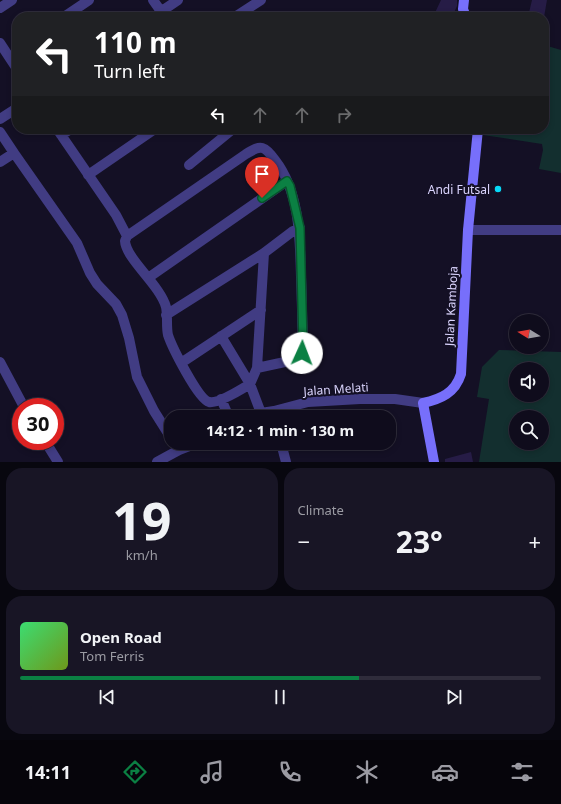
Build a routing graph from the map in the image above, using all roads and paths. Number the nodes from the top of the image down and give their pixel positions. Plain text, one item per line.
1 (12, 0) edge
2 (89, 0) edge
3 (153, 0) edge
4 (178, 0) edge
5 (261, 0) edge
6 (464, 0) edge
7 (0, 8) edge
8 (71, 12) edge
9 (159, 12) edge
10 (164, 12) edge
11 (243, 12) edge
12 (465, 12) edge
13 (0, 43) edge
14 (12, 52) edge
15 (8, 55) junction
16 (12, 61) edge
17 (12, 111) edge
18 (0, 119) edge
19 (0, 132) edge
20 (60, 134) edge
21 (148, 134) edge
22 (227, 134) edge
23 (478, 134) edge
24 (14, 153) junction
25 (0, 162) edge
26 (189, 165) dead end
27 (88, 175) junction
28 (287, 181) junction
29 (300, 228) junction
30 (468, 230) junction
31 (561, 230) edge
32 (127, 236) junction
33 (264, 253) junction
34 (148, 278) junction
35 (261, 310) junction
36 (166, 315) junction
37 (221, 336) junction
38 (0, 362) edge
39 (181, 363) junction
40 (257, 368) junction
41 (250, 384) junction
42 (19, 398) edge
43 (220, 399) junction
44 (423, 403) junction
45 (226, 410) edge
46 (256, 410) edge
47 (285, 410) edge
48 (164, 427) edge
49 (51, 450) edge
50 (173, 450) edge
51 (283, 450) edge
52 (58, 462) edge
53 (157, 462) edge
54 (286, 462) edge
55 (434, 462) edge

1 - 7 street
2 - 8 street
3 - 9 street
4 - 10 street
5 - 11 street
6 - 12 street
13 - 15 street
14 - 15 street
15 - 16 street
17 - 18 street
19 - 24 street
20 - 27 street
21 - 27 street
22 - 26 street
23 - 30 street, Jalan Kamboja
24 - 25 street
24 - 48 street
27 - 32 street
28 - 29 street
28 - 32 street
28 - 34 street
29 - 33 street
29 - 40 street
30 - 31 street
30 - 44 street, Jalan Kamboja
32 - 34 street
33 - 35 street
33 - 36 street
34 - 36 street
35 - 37 street
35 - 40 street
36 - 39 street
37 - 39 street
37 - 41 street
38 - 42 street
39 - 43 street
40 - 41 street
41 - 43 street
41 - 46 street
43 - 45 street
44 - 47 street, Jalan Melati
44 - 55 street
49 - 52 street
50 - 53 street
51 - 54 street

